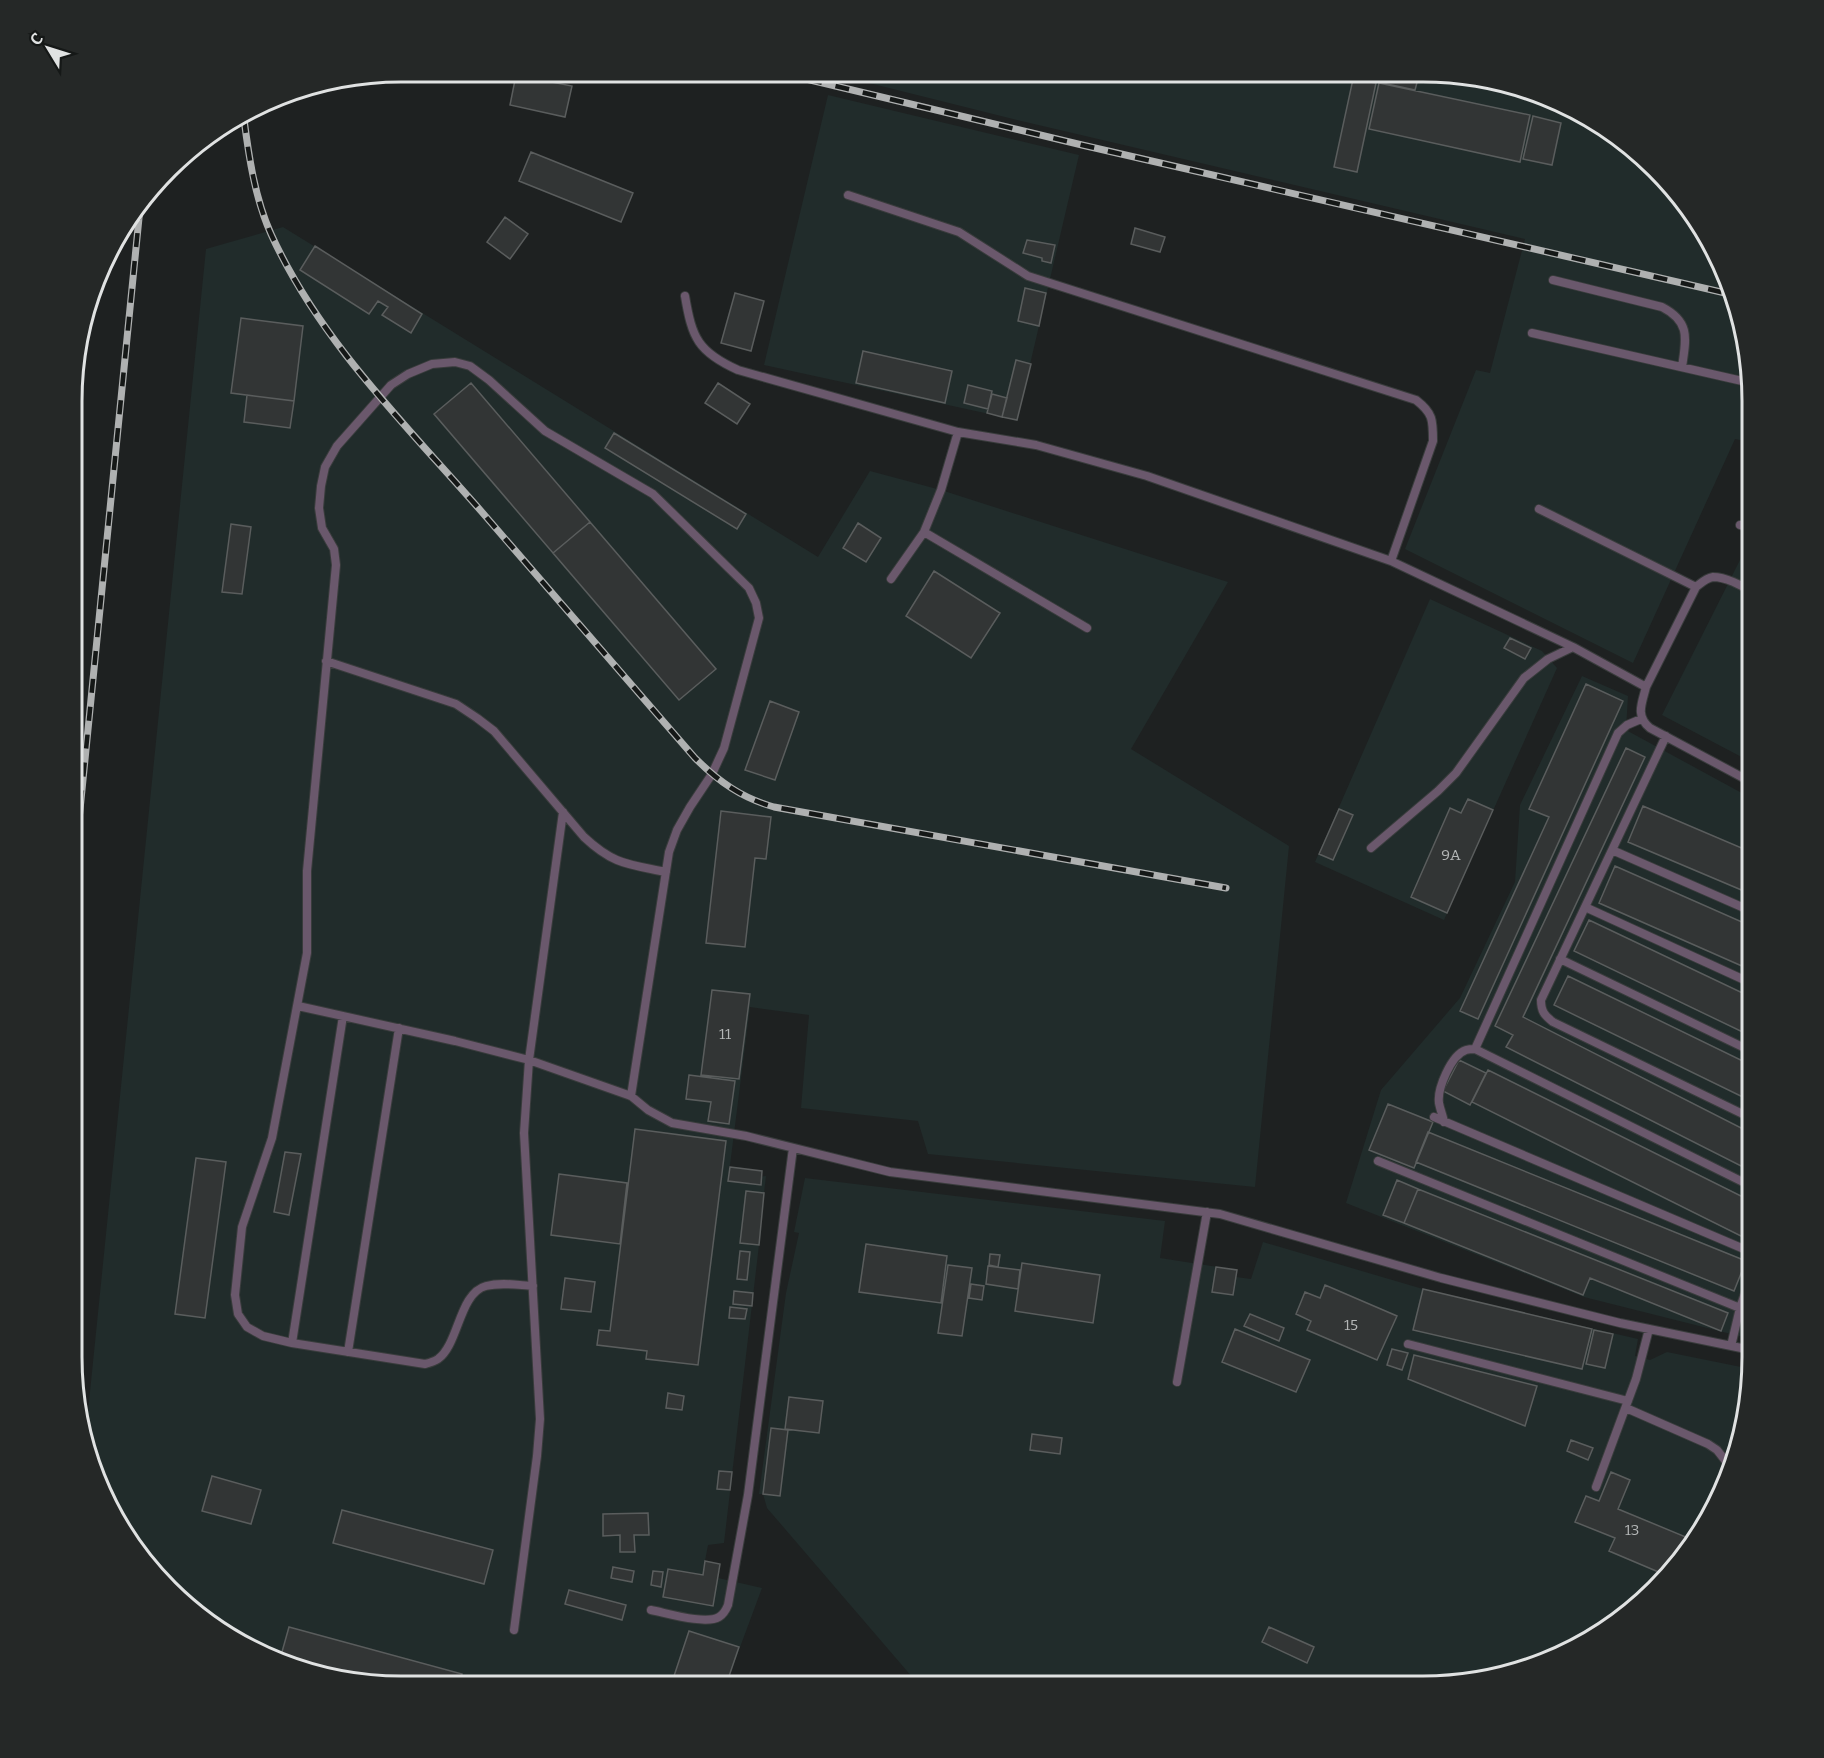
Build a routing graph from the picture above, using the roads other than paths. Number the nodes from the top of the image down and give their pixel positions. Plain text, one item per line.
1 (848, 195) dead end
2 (1553, 280) dead end
3 (685, 296) dead end
4 (1532, 333) dead end
5 (1683, 367) junction
6 (1741, 380) edge
7 (957, 432) junction
8 (1539, 509) dead end
9 (924, 532) junction
10 (1391, 561) junction
11 (891, 579) dead end
12 (1696, 587) junction
13 (1742, 588) edge
14 (1087, 628) dead end
15 (1573, 647) junction
16 (326, 661) junction
17 (1646, 687) junction
18 (1641, 719) junction
19 (1666, 736) junction
20 (1742, 777) edge
21 (563, 812) junction
22 (1371, 848) dead end
23 (1612, 850) junction
24 (666, 872) junction
25 (1742, 907) edge
26 (1585, 908) junction
27 (1560, 959) junction
28 (1742, 979) edge
29 (298, 1006) junction
30 (343, 1016) junction
31 (399, 1028) junction
32 (1742, 1047) edge
33 (1475, 1048) junction
34 (529, 1060) junction
35 (631, 1096) junction
36 (1742, 1115) edge
37 (1434, 1117) dead end
38 (1444, 1122) junction
39 (793, 1148) junction
40 (1378, 1161) dead end
41 (1742, 1182) edge
42 (1207, 1212) junction
43 (1742, 1248) edge
44 (532, 1286) junction
45 (1742, 1305) edge
46 (1740, 1308) junction
47 (1649, 1329) junction
48 (292, 1343) junction
49 (1408, 1344) dead end
50 (1731, 1346) junction
51 (1742, 1348) edge
52 (348, 1352) junction
53 (1177, 1382) dead end
54 (1627, 1404) junction
55 (1725, 1460) edge
56 (1596, 1487) dead end
57 (651, 1610) dead end
58 (514, 1630) dead end

1 - 10 lane
2 - 5 lane
3 - 7 lane
4 - 5 lane
5 - 6 lane
7 - 9 lane
7 - 10 lane
8 - 12 lane
9 - 11 lane
9 - 14 lane
10 - 15 lane
12 - 13 lane
12 - 17 lane
15 - 17 lane
15 - 22 lane
16 - 21 lane
16 - 24 lane
16 - 29 lane
17 - 18 lane
18 - 19 lane
18 - 33 lane
19 - 20 lane
19 - 23 lane
21 - 24 lane
21 - 34 lane
23 - 25 lane
23 - 26 lane
24 - 35 lane
26 - 27 lane
26 - 28 lane
27 - 32 lane
27 - 36 lane
29 - 30 lane
29 - 48 lane
30 - 31 lane
30 - 48 lane
31 - 34 lane
31 - 52 lane
33 - 38 lane
33 - 41 lane
34 - 35 lane
34 - 44 lane
35 - 39 lane
37 - 38 lane
38 - 43 lane
39 - 42 lane
39 - 57 lane
40 - 46 lane
42 - 47 lane
42 - 53 lane
44 - 52 lane
44 - 58 lane
45 - 46 lane
46 - 50 lane
47 - 50 lane
47 - 54 lane
48 - 52 lane
49 - 54 lane
50 - 51 lane
54 - 55 lane
54 - 56 lane

